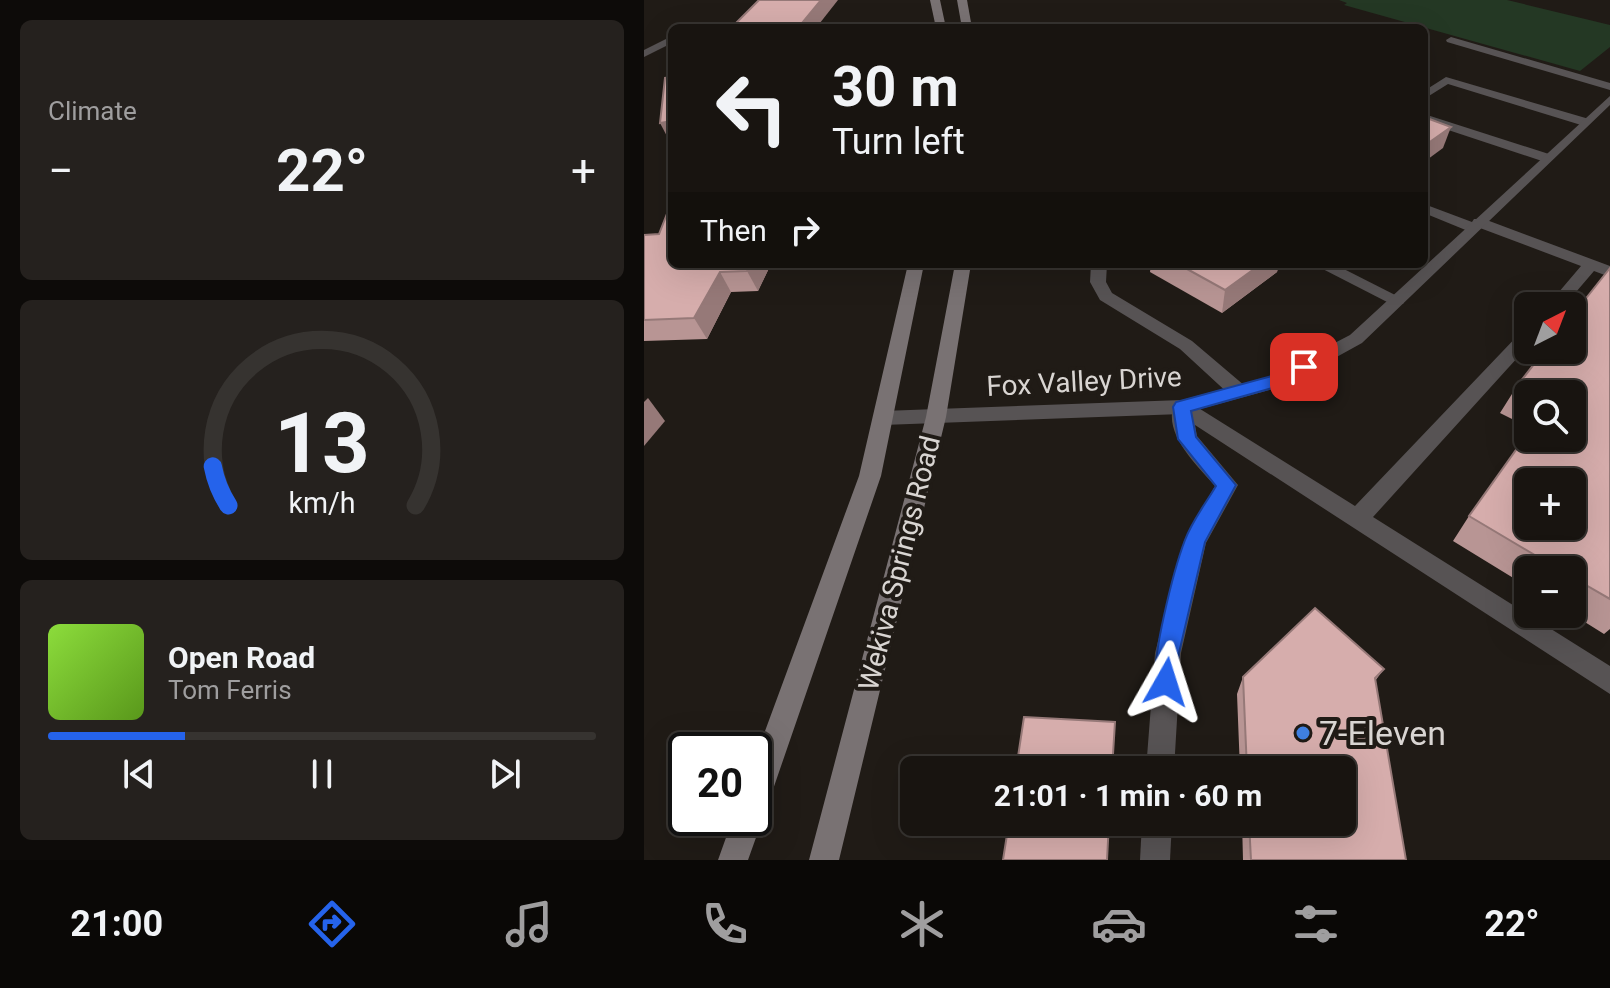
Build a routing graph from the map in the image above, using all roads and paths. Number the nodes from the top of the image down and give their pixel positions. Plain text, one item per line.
1 (935, 0) edge
2 (962, 0) edge
3 (940, 24) edge
4 (966, 24) edge
5 (1451, 40) dead end
6 (668, 41) edge
7 (644, 54) edge
8 (1610, 87) edge
9 (1428, 93) edge
10 (1610, 99) edge
11 (1428, 119) edge
12 (1585, 122) junction
13 (1547, 158) junction
14 (1428, 209) edge
15 (1476, 225) junction
16 (1591, 265) junction
17 (915, 268) edge
18 (962, 268) edge
19 (1099, 268) edge
20 (1329, 268) edge
21 (1610, 272) edge
22 (1567, 292) edge
23 (1397, 300) junction
24 (1514, 350) edge
25 (1238, 391) junction
26 (1182, 407) junction
27 (936, 417) junction
28 (883, 418) junction
29 (1357, 519) junction
30 (1610, 681) edge
31 (772, 751) edge
32 (1161, 756) edge
33 (742, 836) edge
34 (1156, 836) edge
35 (733, 860) edge
36 (824, 860) edge
37 (1155, 860) edge

1 - 3 main road
2 - 4 main road
5 - 8 street
6 - 7 street
9 - 12 street
10 - 12 street, Fox Valley Drive
11 - 13 street
12 - 13 street, Fox Valley Drive
13 - 15 street, Fox Valley Drive
14 - 15 street
15 - 16 street
15 - 23 street, Fox Valley Drive
16 - 21 street
16 - 22 street
17 - 28 main road, Wekiva Springs Road
18 - 27 main road, Wekiva Springs Road
19 - 25 street
20 - 23 street
23 - 25 street, Fox Valley Drive
24 - 29 street
25 - 26 street, Fox Valley Drive
26 - 27 street, Fox Valley Drive
26 - 29 street
26 - 32 street
27 - 28 street, Fox Valley Drive
27 - 36 main road, Wekiva Springs Road
28 - 31 main road, Wekiva Springs Road
29 - 30 street
33 - 35 main road
34 - 37 street

